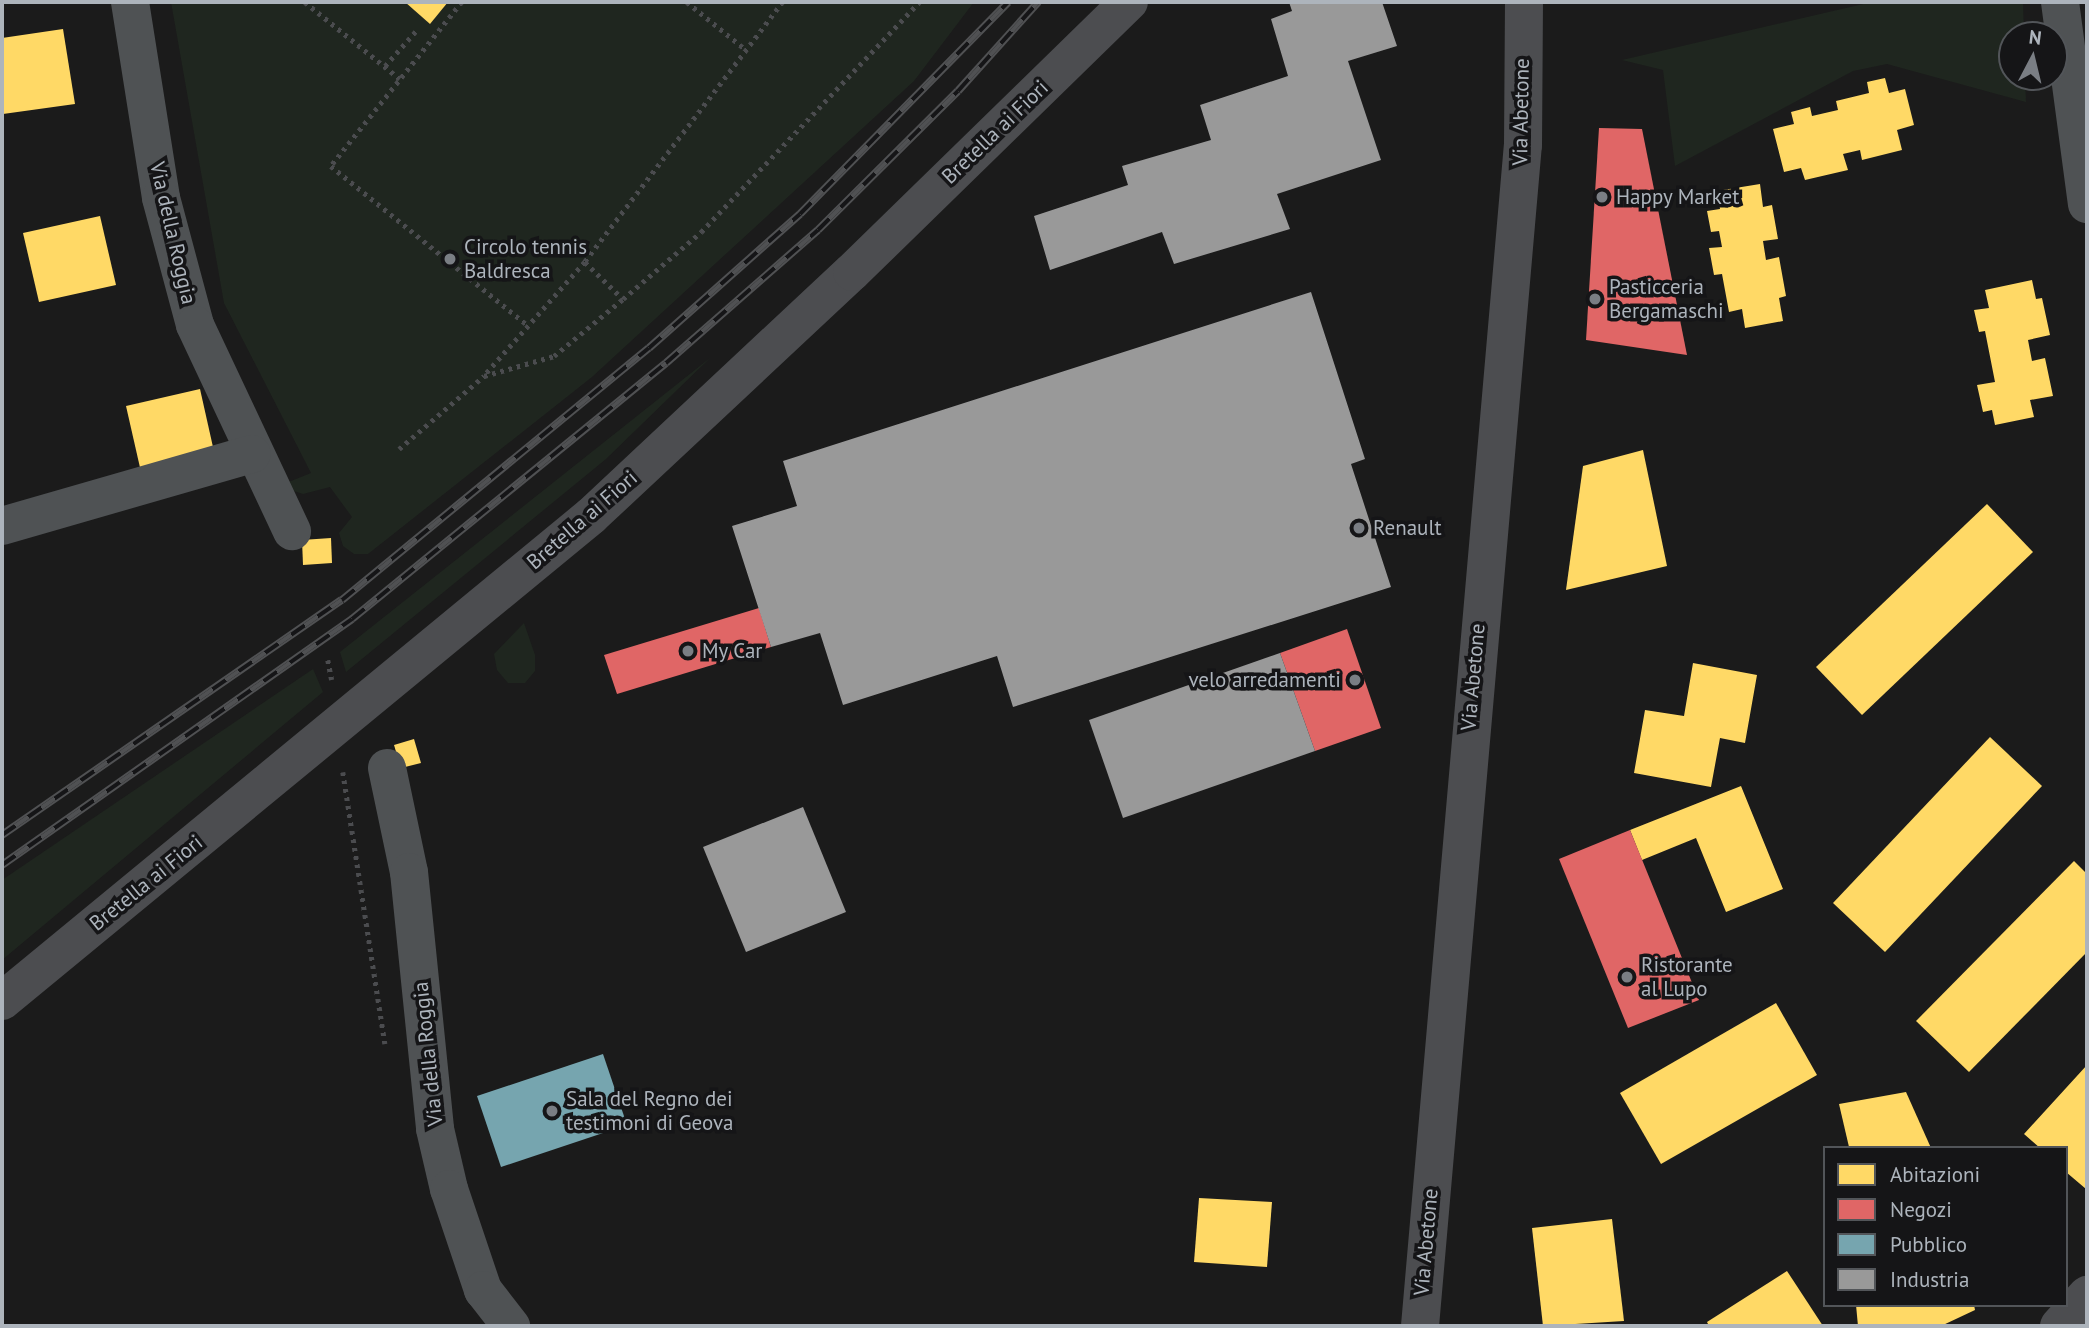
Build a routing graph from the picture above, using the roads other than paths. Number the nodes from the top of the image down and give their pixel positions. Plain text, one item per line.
1 (130, 2) edge
2 (1129, 2) edge
3 (2060, 2) edge
4 (1519, 10) edge
5 (2087, 204) edge
6 (252, 454) junction
7 (2, 526) edge
8 (292, 531) dead end
9 (387, 768) dead end
10 (2, 1001) edge
11 (2087, 1295) edge
12 (511, 1326) edge
13 (1419, 1326) edge
14 (2059, 1326) edge

1 - 6 street, Via della Roggia
2 - 10 main road, Bretella ai Fiori
3 - 5 street
4 - 13 main road, Via Abetone
6 - 7 street
6 - 8 street, Via della Roggia
9 - 12 street, Via della Roggia
11 - 14 main road

